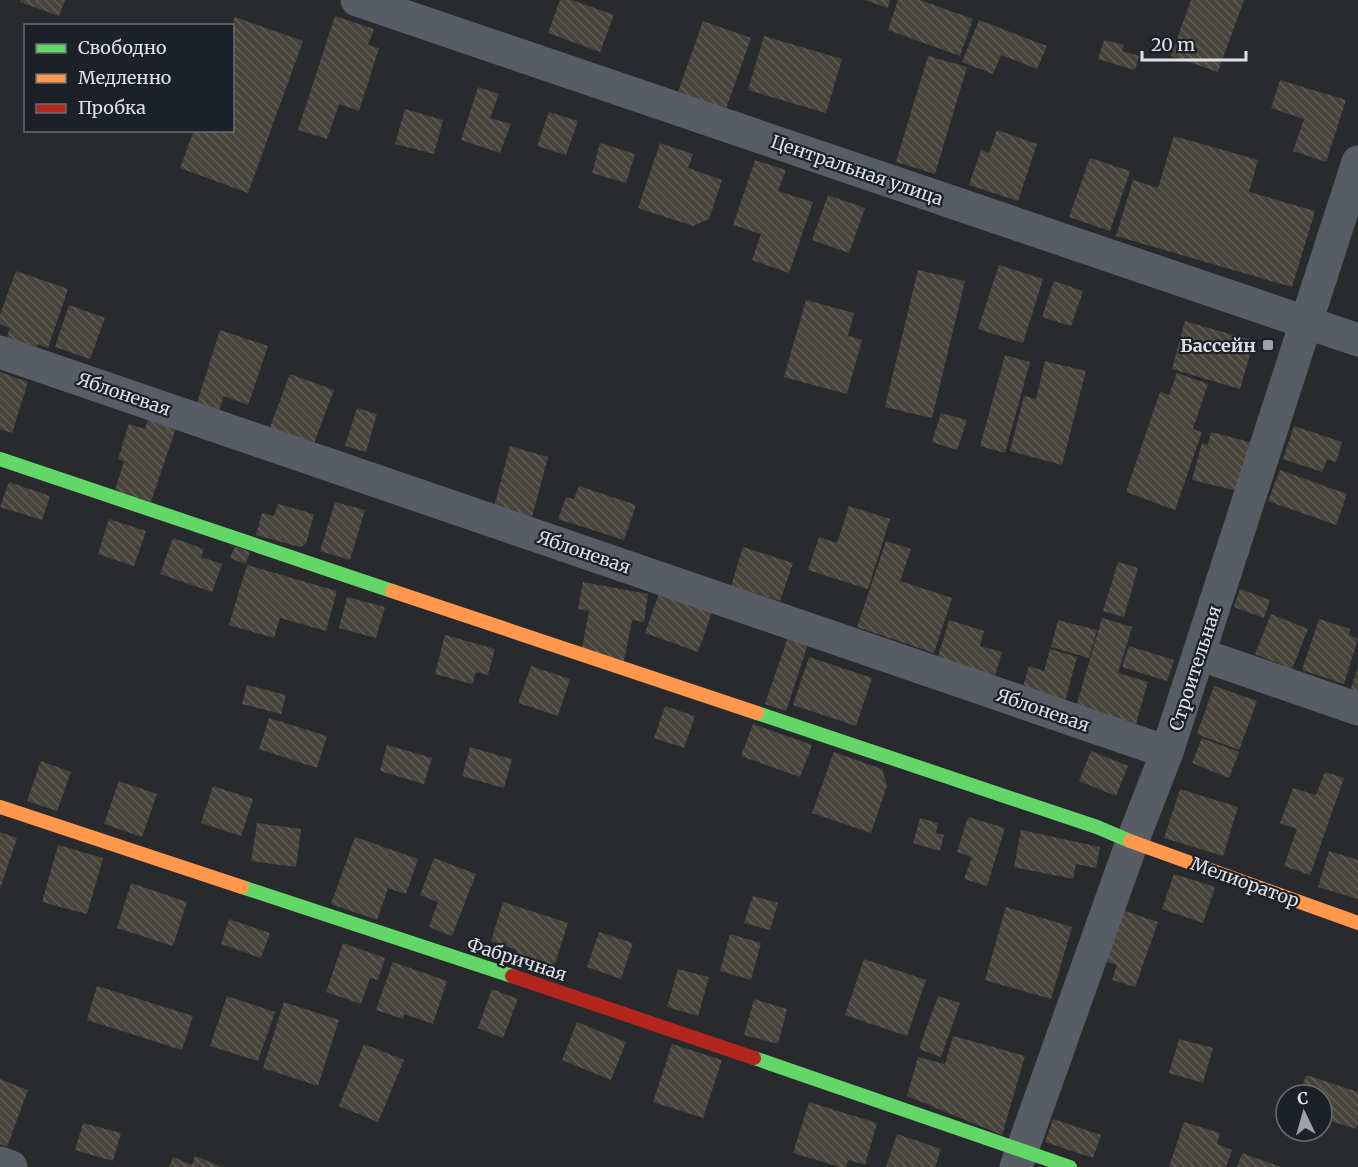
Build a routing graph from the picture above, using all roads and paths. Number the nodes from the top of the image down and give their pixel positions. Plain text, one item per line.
1 (357, 0) edge
2 (1358, 162) edge
3 (1307, 322) junction
4 (1358, 340) edge
5 (0, 352) edge
6 (0, 459) edge
7 (1199, 654) junction
8 (1358, 709) edge
9 (1167, 752) junction
10 (0, 807) edge
11 (1132, 842) junction
12 (1358, 922) edge
13 (1019, 1159) edge
14 (0, 1163) edge
15 (11, 1167) edge
16 (1070, 1167) edge

1 - 3 street, Центральная улица
2 - 3 street, Строительная
3 - 4 street, Центральная улица
3 - 7 street, Строительная
5 - 9 street, Яблоневая
6 - 11 street, Мелиоратор
7 - 8 street
7 - 9 street, Строительная
9 - 11 street, Строительная
10 - 13 street, Фабричная
11 - 12 street, Мелиоратор
11 - 13 street, Строительная
13 - 16 street
14 - 15 street

